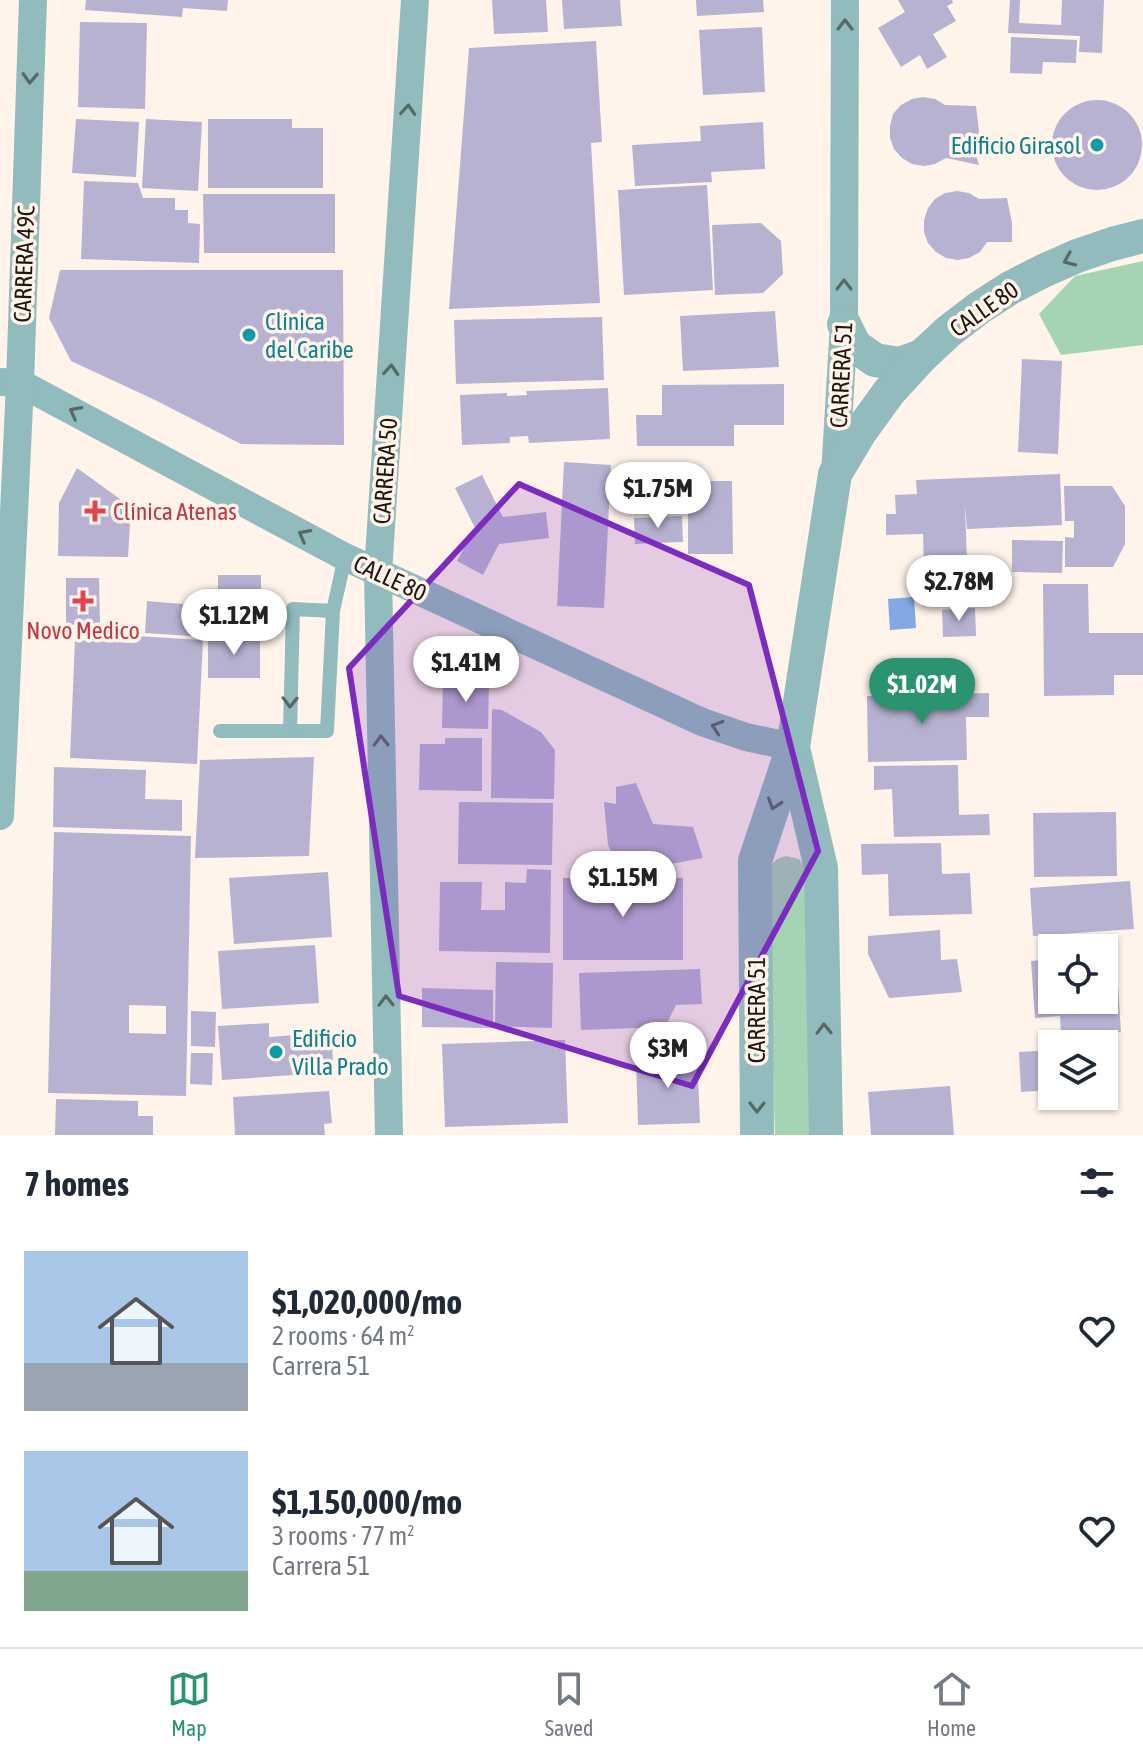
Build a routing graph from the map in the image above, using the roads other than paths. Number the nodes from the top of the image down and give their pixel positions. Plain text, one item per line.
1 (33, 0) edge
2 (415, 0) edge
3 (845, 0) edge
4 (1143, 236) edge
5 (844, 324) junction
6 (922, 356) junction
7 (10, 383) edge
8 (835, 474) junction
9 (345, 557) junction
10 (378, 573) junction
11 (333, 611) junction
12 (220, 731) dead end
13 (290, 731) junction
14 (793, 747) junction
15 (0, 816) edge
16 (755, 861) junction
17 (821, 868) junction
18 (389, 1135) edge
19 (757, 1135) edge
20 (826, 1135) edge

1 -> 7 street, CARRERA 49C
10 -> 2 street, CARRERA 50
5 -> 3 street, CARRERA 51
4 -> 6 street, CALLE 80
5 - 6 street
5 - 8 street, CARRERA 51
6 - 8 street, CALLE 80
9 -> 7 street, CALLE 80
7 - 15 street, CARRERA 49C
8 - 14 street, CARRERA 51
9 - 10 street, CALLE 80
9 - 11 lane
14 -> 10 street, CALLE 80
18 -> 10 street, CARRERA 50
11 - 13 lane
11 -> 13 lane
12 - 13 lane
14 -> 16 street, CARRERA 51
14 - 17 street, CARRERA 51
16 - 17 street
16 -> 19 street, CARRERA 51
20 -> 17 street, CARRERA 51

